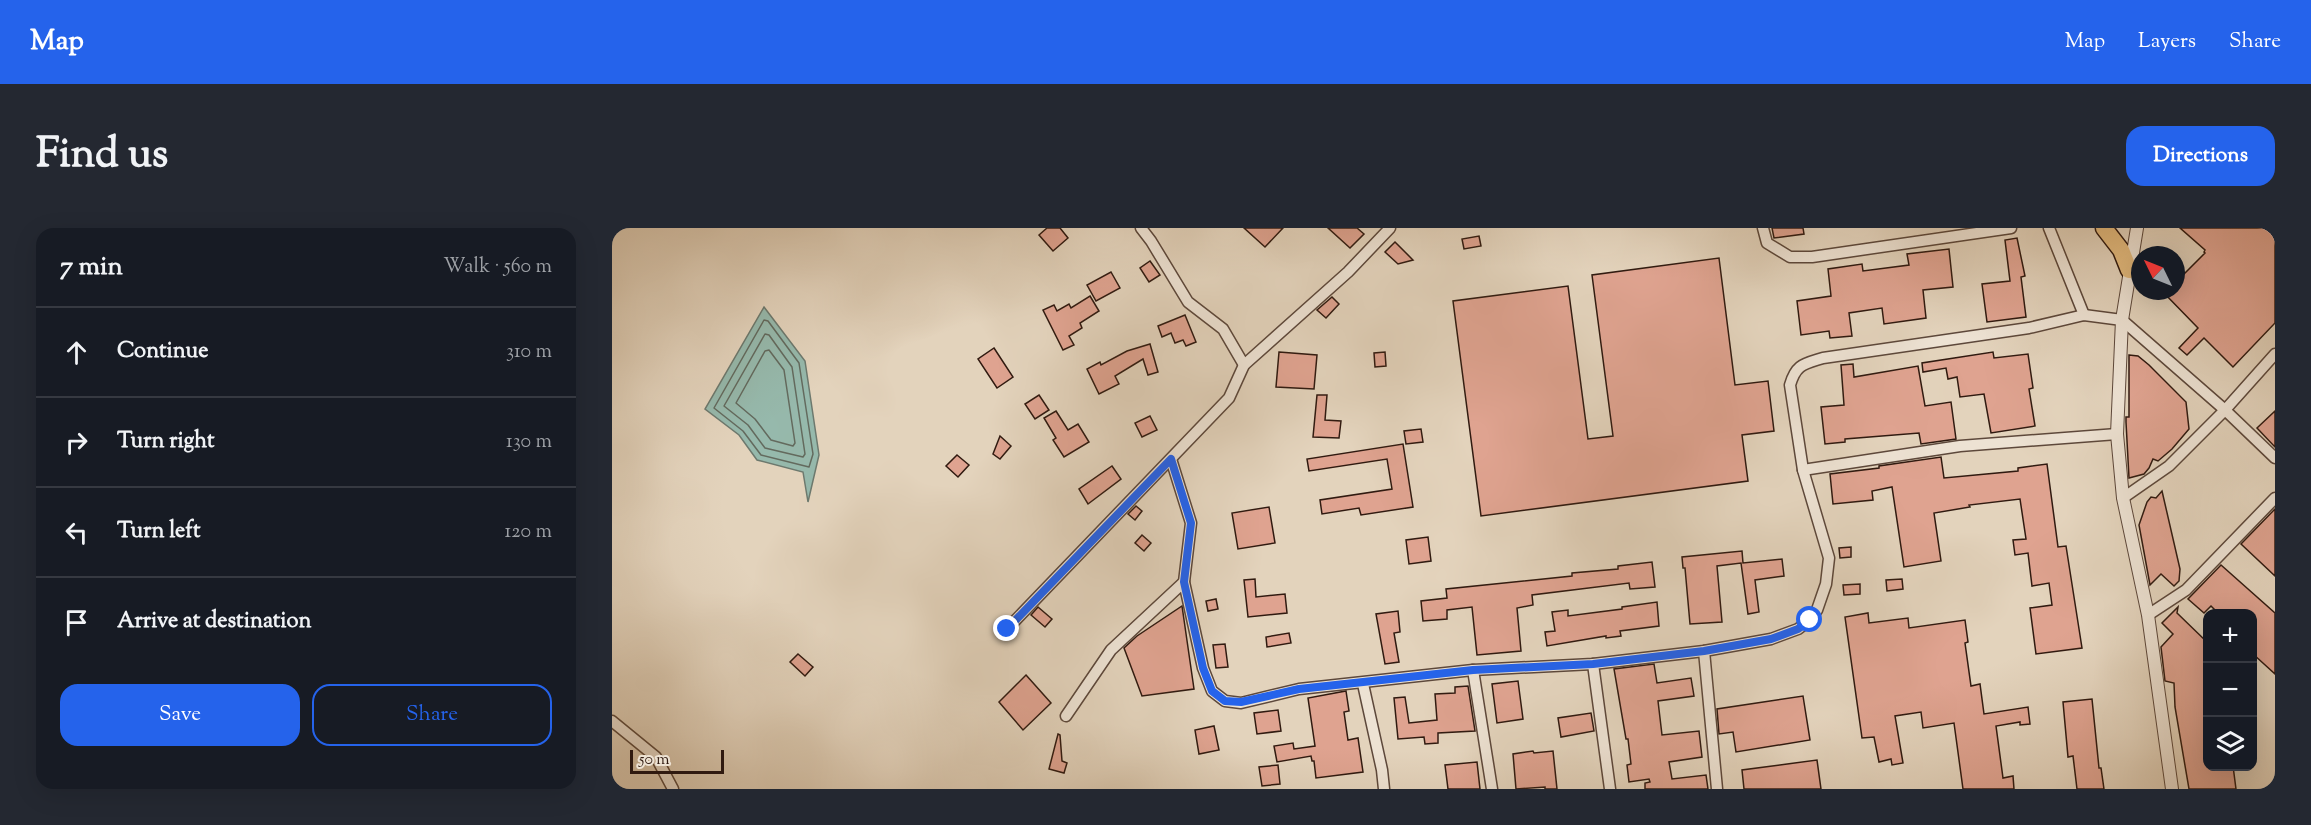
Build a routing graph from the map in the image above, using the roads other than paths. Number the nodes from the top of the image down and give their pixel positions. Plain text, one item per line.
1 (1141, 228) edge
2 (1390, 228) edge
3 (1763, 228) edge
4 (2011, 228) edge
5 (2049, 228) edge
6 (2104, 228) edge
7 (2137, 228) edge
8 (2129, 270) junction
9 (2084, 315) junction
10 (2122, 320) junction
11 (2275, 354) edge
12 (1244, 364) junction
13 (2225, 410) junction
14 (2117, 434) junction
15 (2275, 458) edge
16 (1171, 459) junction
17 (1803, 470) junction
18 (2123, 498) junction
19 (2275, 498) edge
20 (1184, 582) junction
21 (2148, 615) junction
22 (1007, 629) dead end
23 (1704, 651) junction
24 (1593, 664) junction
25 (1473, 670) junction
26 (1363, 684) junction
27 (1066, 716) dead end
28 (612, 721) edge
29 (673, 789) edge
30 (1384, 789) edge
31 (1492, 789) edge
32 (1610, 789) edge
33 (1717, 789) edge
34 (2172, 789) edge

1 - 12 street
2 - 12 street
3 - 4 street
5 - 9 street
6 - 8 main road
7 - 8 street
8 - 10 street
9 - 10 street
9 - 17 street
10 - 13 street
10 - 14 street
11 - 13 street
12 - 16 street
13 - 15 street
13 - 18 street
14 - 17 street
14 - 18 street
16 - 20 street
16 - 22 street
17 - 23 street
18 - 21 street
19 - 21 street
20 - 26 street
20 - 27 street
21 - 34 street
23 - 24 street
23 - 33 street
24 - 25 street
24 - 32 street
25 - 26 street
25 - 31 street
26 - 30 street
28 - 29 street

